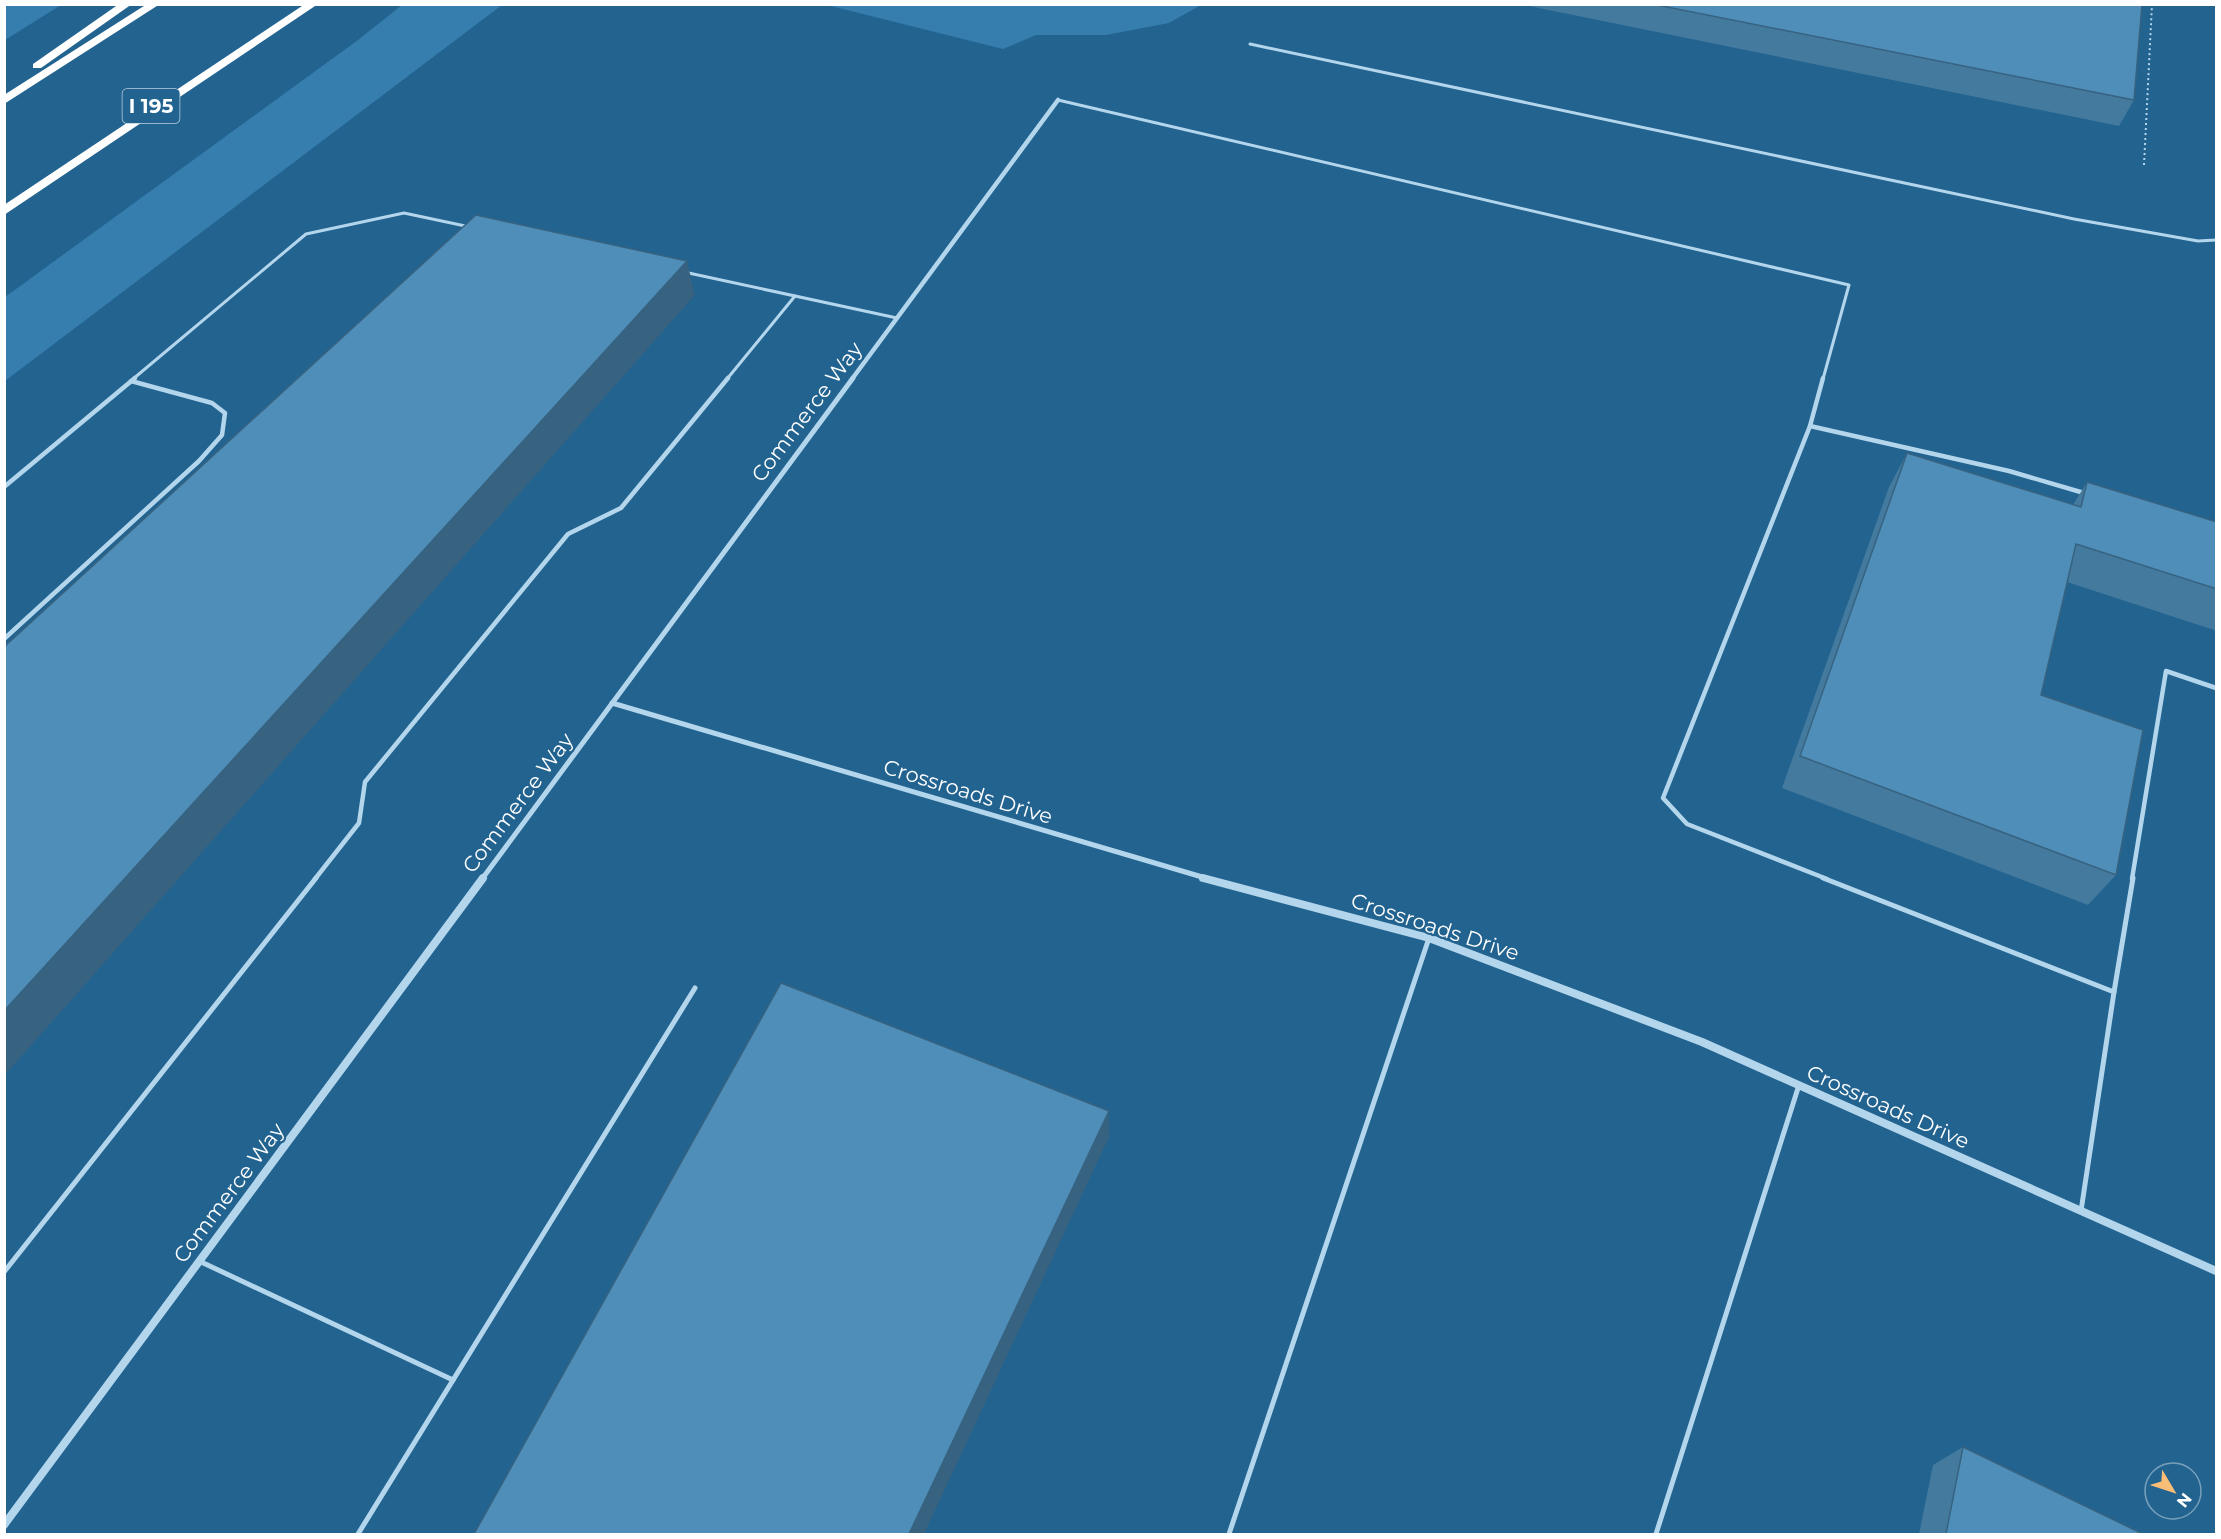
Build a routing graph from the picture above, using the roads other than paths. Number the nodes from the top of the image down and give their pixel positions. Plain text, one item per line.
1 (127, 4) edge
2 (155, 4) edge
3 (297, 4) edge
4 (313, 4) edge
5 (1250, 44) dead end
6 (4, 88) edge
7 (1058, 100) joint
8 (4, 101) edge
9 (4, 207) edge
10 (4, 212) edge
11 (473, 227) edge
12 (2217, 240) edge
13 (680, 272) edge
14 (795, 296) junction
15 (897, 318) junction
16 (131, 381) junction
17 (1810, 426) junction
18 (4, 487) edge
19 (2085, 493) edge
20 (4, 639) edge
21 (2217, 688) edge
22 (612, 703) junction
23 (1429, 938) junction
24 (695, 988) dead end
25 (2114, 992) junction
26 (1800, 1085) junction
27 (2081, 1211) junction
28 (199, 1261) junction
29 (2217, 1271) edge
30 (4, 1272) edge
31 (453, 1380) junction
32 (4, 1525) edge
33 (358, 1534) edge
34 (1229, 1534) edge
35 (1656, 1534) edge

1 - 6 highway
2 - 8 highway
3 - 9 highway, I 195
4 - 10 highway
5 - 12 lane
7 - 15 street, Commerce Way
7 - 17 lane
11 - 16 lane
13 - 14 lane
14 - 15 lane
14 - 30 lane
15 - 22 street, Commerce Way
16 - 18 lane
16 - 20 lane
17 - 19 lane
17 - 25 lane
21 - 25 lane
22 - 23 street, Crossroads Drive
22 - 28 street, Commerce Way
23 - 26 street, Crossroads Drive
23 - 34 lane
24 - 31 lane
25 - 27 lane
26 - 27 street, Crossroads Drive
26 - 35 lane
27 - 29 street, Crossroads Drive
28 - 31 lane
28 - 32 street, Commerce Way
31 - 33 lane

